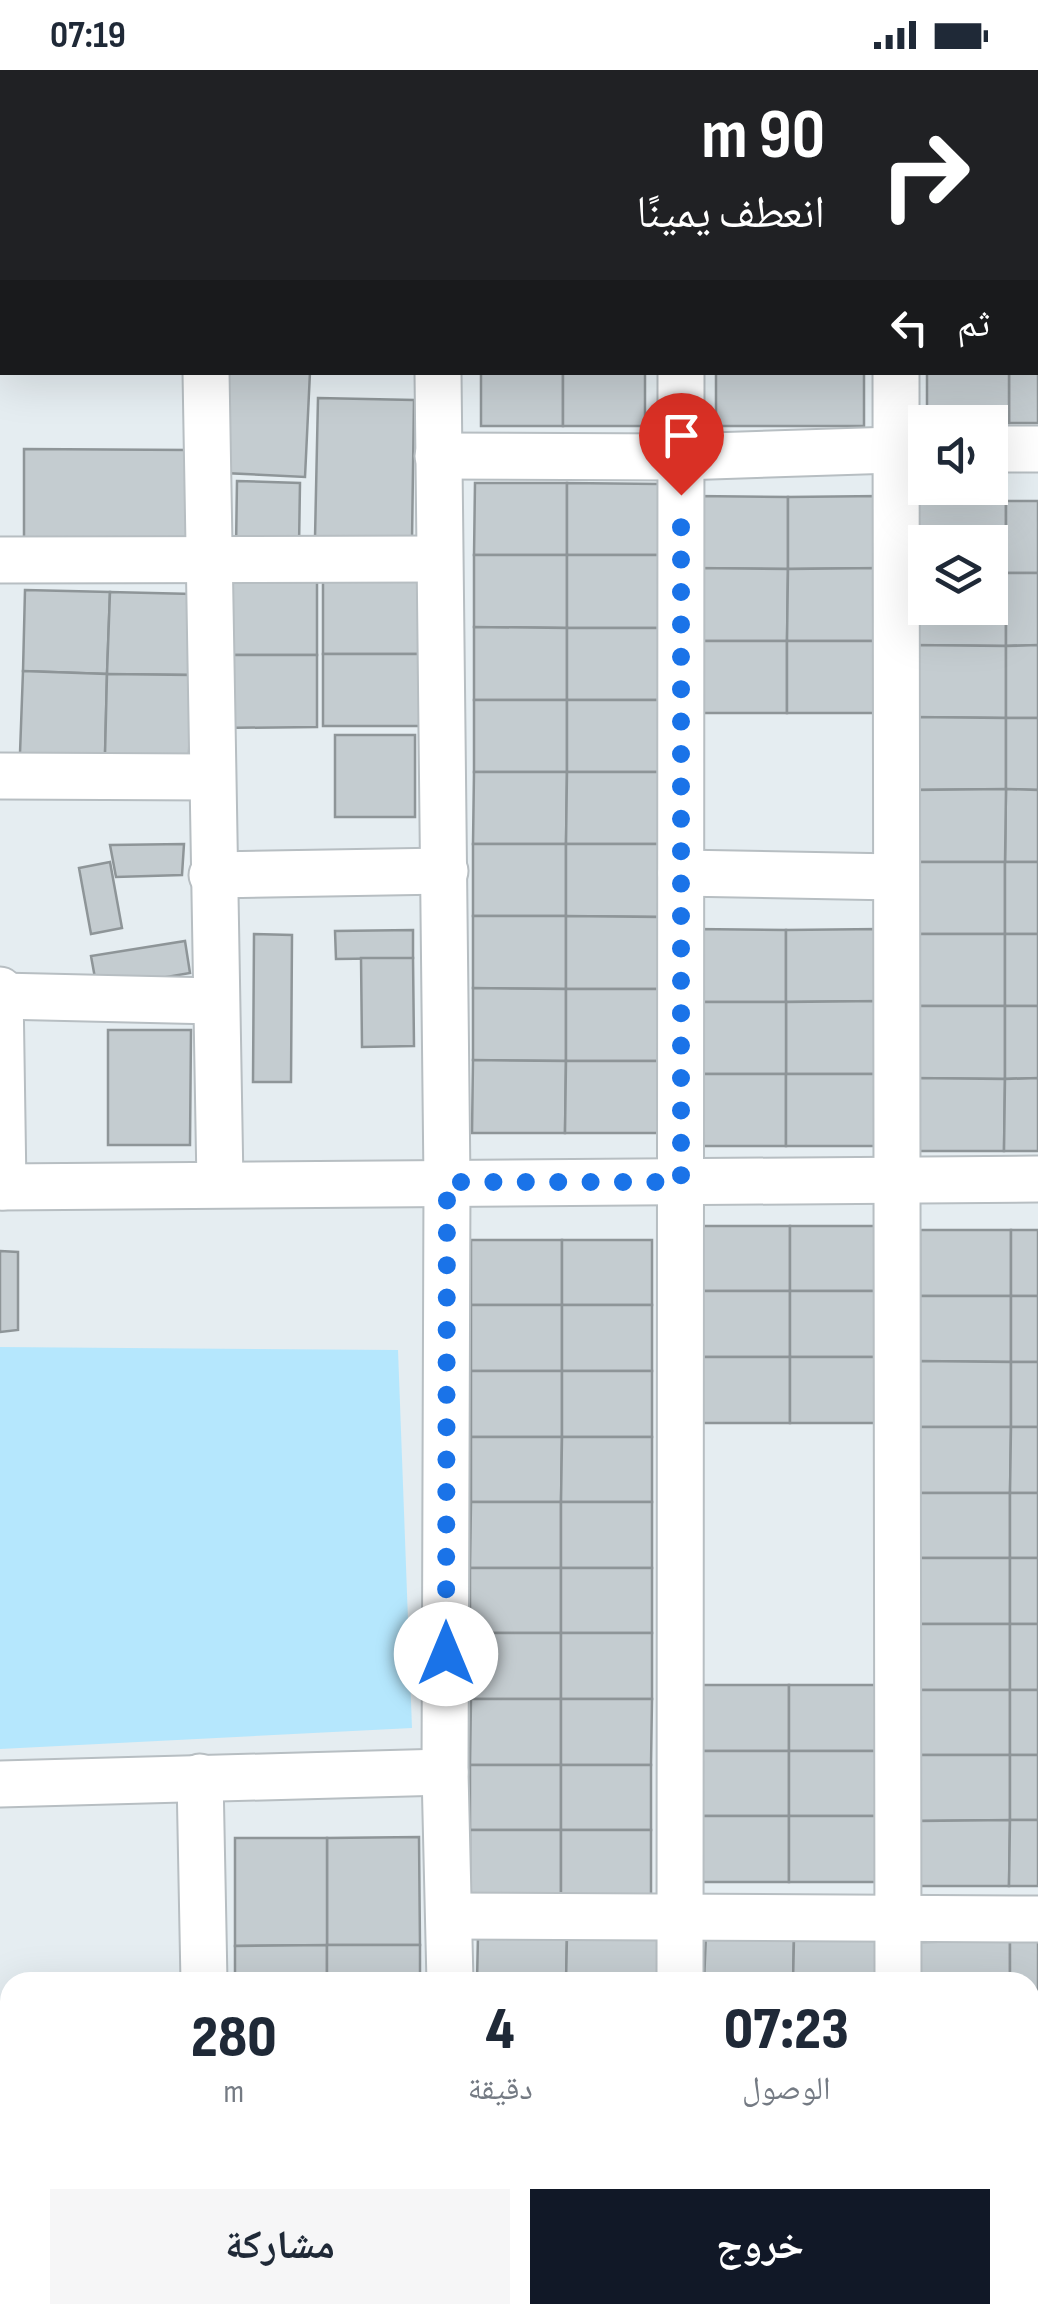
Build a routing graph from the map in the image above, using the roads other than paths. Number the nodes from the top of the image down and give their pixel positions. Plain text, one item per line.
1 (206, 375) edge
2 (438, 375) edge
3 (681, 375) edge
4 (897, 375) edge
5 (908, 434) edge
6 (1038, 448) edge
7 (1008, 449) edge
8 (908, 450) edge
9 (438, 456) junction
10 (681, 457) junction
11 (909, 505) edge
12 (439, 559) junction
13 (0, 560) edge
14 (210, 560) junction
15 (0, 776) edge
16 (211, 777) junction
17 (445, 871) junction
18 (681, 873) junction
19 (212, 875) junction
20 (896, 876) junction
21 (0, 993) edge
22 (215, 1001) junction
23 (1038, 1179) edge
24 (898, 1180) junction
25 (447, 1182) junction
26 (681, 1182) junction
27 (220, 1184) junction
28 (2, 1186) edge
29 (445, 1772) junction
30 (200, 1777) junction
31 (0, 1784) edge
32 (449, 1916) junction
33 (681, 1916) junction
34 (899, 1919) junction
35 (1038, 1919) edge
36 (204, 1972) edge
37 (450, 1972) edge
38 (680, 1972) edge
39 (898, 1972) edge

1 - 14 street
2 - 9 street
3 - 10 street
4 - 5 street
6 - 7 street
8 - 10 street
9 - 10 street
9 - 12 street
10 - 18 street
11 - 20 street
12 - 14 street
12 - 17 street
13 - 14 street
14 - 16 street
15 - 16 street
16 - 19 street
17 - 19 street
17 - 25 street
18 - 20 street
18 - 26 street
19 - 22 street
20 - 24 street
21 - 22 street
21 - 28 street
22 - 27 street
23 - 24 street
24 - 26 street
24 - 34 street
25 - 26 street
25 - 27 street
25 - 29 street
26 - 33 street
27 - 28 street
29 - 30 street
29 - 32 street
30 - 31 street
30 - 36 street
32 - 33 street
32 - 37 street
33 - 34 street
33 - 38 street
34 - 35 street
34 - 39 street

